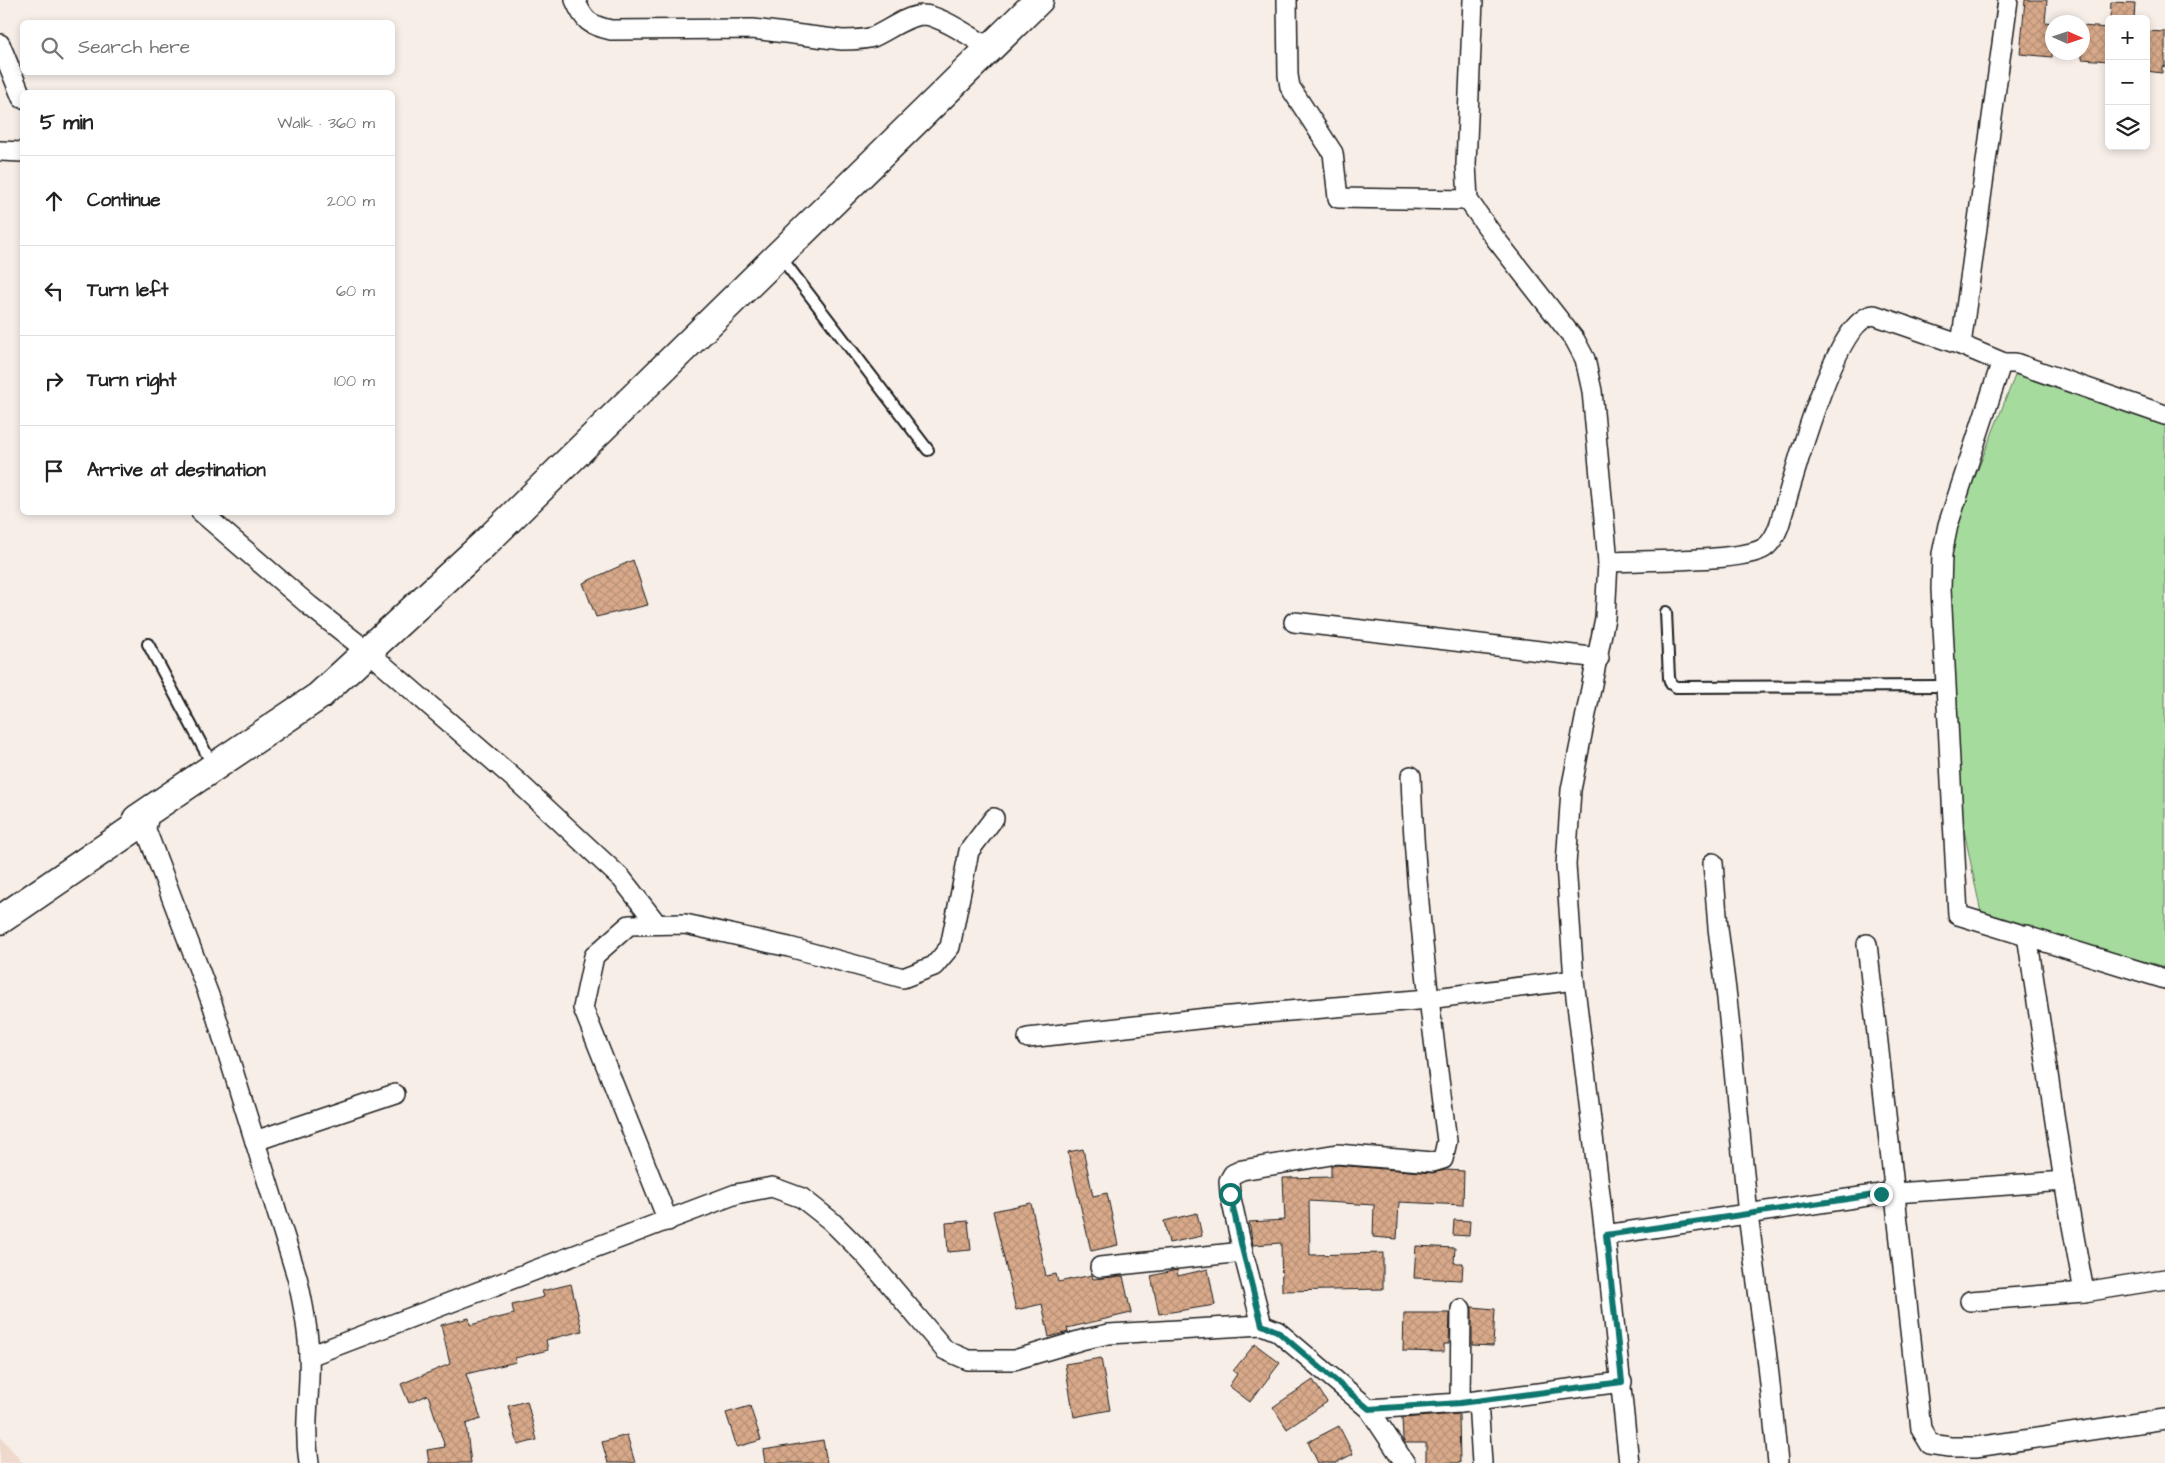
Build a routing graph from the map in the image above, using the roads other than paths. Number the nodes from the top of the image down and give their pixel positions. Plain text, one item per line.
1 (575, 0) edge
2 (1039, 0) edge
3 (1286, 0) edge
4 (1473, 0) edge
5 (2008, 0) edge
6 (0, 44) edge
7 (989, 47) junction
8 (20, 93) edge
9 (0, 150) edge
10 (20, 150) edge
11 (1468, 200) junction
12 (778, 254) junction
13 (1961, 345) junction
14 (2004, 363) junction
15 (2165, 415) edge
16 (928, 450) dead end
17 (204, 515) edge
18 (1608, 562) junction
19 (1666, 612) dead end
20 (1294, 622) dead end
21 (148, 644) dead end
22 (367, 651) junction
23 (1599, 658) junction
24 (1946, 686) junction
25 (213, 767) junction
26 (1412, 776) dead end
27 (994, 818) dead end
28 (143, 822) junction
29 (1713, 863) dead end
30 (0, 920) edge
31 (657, 924) junction
32 (2027, 935) junction
33 (1867, 944) dead end
34 (2165, 978) edge
35 (1574, 980) junction
36 (1428, 999) junction
37 (1028, 1038) dead end
38 (395, 1094) dead end
39 (256, 1141) junction
40 (2064, 1181) junction
41 (1895, 1193) junction
42 (1748, 1215) junction
43 (668, 1220) junction
44 (1606, 1235) junction
45 (1243, 1252) junction
46 (1100, 1267) dead end
47 (2165, 1280) edge
48 (2084, 1292) junction
49 (1970, 1301) dead end
50 (1461, 1309) dead end
51 (1262, 1325) junction
52 (309, 1356) junction
53 (1622, 1382) junction
54 (1469, 1402) junction
55 (1369, 1409) junction
56 (2165, 1419) edge
57 (1976, 1455) edge
58 (309, 1463) edge
59 (1405, 1463) edge
60 (1482, 1463) edge
61 (1629, 1463) edge
62 (1778, 1463) edge

1 - 7 street
2 - 7 street
3 - 11 street
4 - 11 street
5 - 13 street
6 - 8 street
7 - 12 street
9 - 10 street
11 - 18 street
12 - 16 lane
12 - 22 street
13 - 14 street
13 - 18 street
14 - 15 street
14 - 24 street
17 - 22 street
18 - 23 street
19 - 24 lane
20 - 23 street
21 - 25 lane
22 - 25 street
22 - 31 street
23 - 35 street
24 - 32 street
25 - 28 street
26 - 36 street
27 - 31 street
28 - 30 street
28 - 39 street
29 - 42 street
31 - 43 street
32 - 34 street
32 - 40 street
33 - 41 street
35 - 36 street
35 - 44 street
36 - 37 street
36 - 45 street
38 - 39 street
39 - 52 street
40 - 41 street
40 - 48 street
41 - 42 street
41 - 57 street
42 - 44 street
42 - 62 street
43 - 51 street
43 - 52 street
44 - 53 street
45 - 46 street
45 - 51 street
47 - 48 street
48 - 49 street
50 - 54 street
51 - 55 street
52 - 58 street
53 - 54 street
53 - 61 street
54 - 55 street
54 - 60 street
55 - 59 street
56 - 57 street

